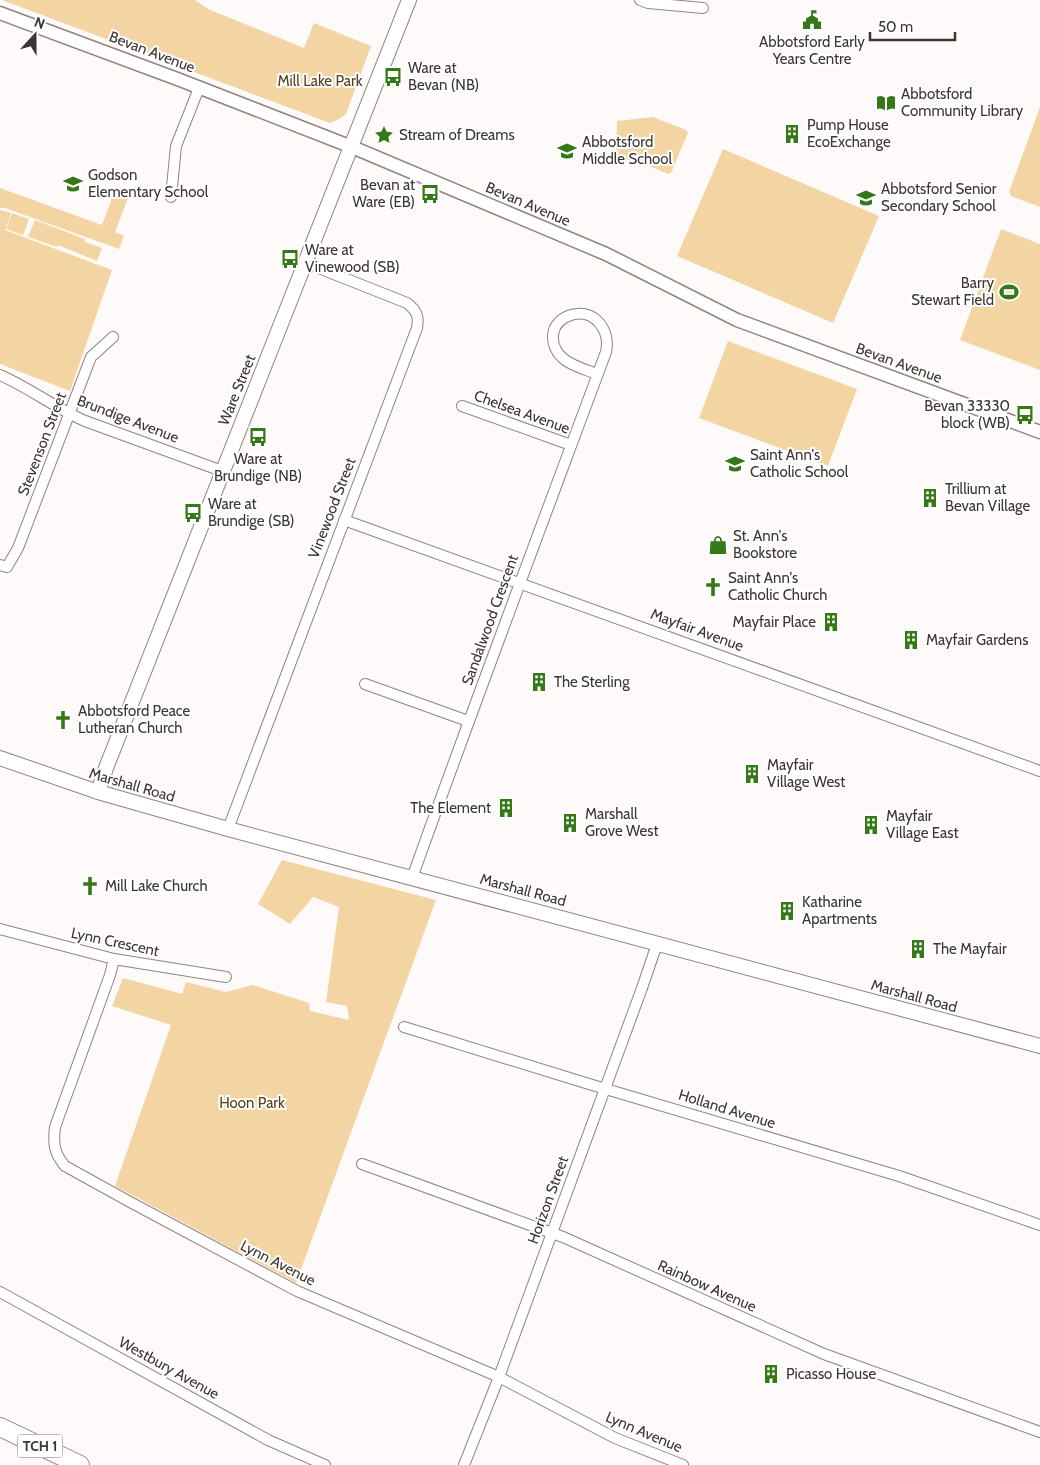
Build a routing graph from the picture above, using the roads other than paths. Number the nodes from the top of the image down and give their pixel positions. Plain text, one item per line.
1 (409, 0) edge
2 (640, 0) edge
3 (703, 8) dead end
4 (0, 13) edge
5 (199, 88) junction
6 (352, 147) junction
7 (171, 198) dead end
8 (306, 263) junction
9 (113, 337) dead end
10 (597, 374) junction
11 (0, 375) edge
12 (462, 406) dead end
13 (69, 414) junction
14 (1040, 432) edge
15 (571, 445) junction
16 (222, 471) junction
17 (344, 520) junction
18 (3, 566) edge
19 (520, 582) junction
20 (365, 684) dead end
21 (468, 721) junction
22 (0, 758) edge
23 (1040, 771) edge
24 (98, 792) junction
25 (228, 829) junction
26 (412, 878) junction
27 (0, 929) edge
28 (657, 944) junction
29 (114, 959) junction
30 (226, 977) dead end
31 (404, 1027) dead end
32 (1040, 1046) edge
33 (605, 1088) junction
34 (362, 1164) dead end
35 (1040, 1225) edge
36 (552, 1233) junction
37 (0, 1292) edge
38 (499, 1377) junction
39 (0, 1427) edge
40 (1040, 1432) edge
41 (80, 1465) edge
42 (326, 1465) edge
43 (464, 1465) edge
44 (683, 1465) edge

1 - 6 main road, Ware Street
2 - 3 street
4 - 5 street, Bevan Avenue
5 - 6 street, Bevan Avenue
5 - 7 street
6 - 8 main road, Ware Street
6 - 14 street, Bevan Avenue
8 - 16 main road, Ware Street
8 - 17 street, Vinewood Street
9 - 13 street, Stevenson Street
10 - 10 street, Sandalwood Crescent
10 - 15 street, Sandalwood Crescent
11 - 13 street, Brundige Avenue
12 - 15 street, Chelsea Avenue
13 - 16 street, Brundige Avenue
13 - 18 street, Stevenson Street
15 - 19 street, Sandalwood Crescent
16 - 24 main road, Ware Street
17 - 19 street, Mayfair Avenue
17 - 25 street, Vinewood Street
19 - 21 street, Sandalwood Crescent
19 - 23 street, Mayfair Avenue
20 - 21 street
21 - 26 street, Sandalwood Crescent
22 - 24 main road, Marshall Road
24 - 25 main road, Marshall Road
25 - 26 main road, Marshall Road
26 - 28 main road, Marshall Road
27 - 29 street, Lynn Crescent
28 - 32 main road, Marshall Road
28 - 33 street, Horizon Street
29 - 30 street, Lynn Crescent
29 - 38 street, Lynn Avenue
31 - 33 street, Holland Avenue
33 - 35 street, Holland Avenue
33 - 36 street, Horizon Street
34 - 36 street, Rainbow Avenue
36 - 38 street, Horizon Street
36 - 40 street, Rainbow Avenue
37 - 42 street, Westbury Avenue
38 - 43 street, Horizon Street
38 - 44 street, Lynn Avenue
39 - 41 highway, TCH 1

